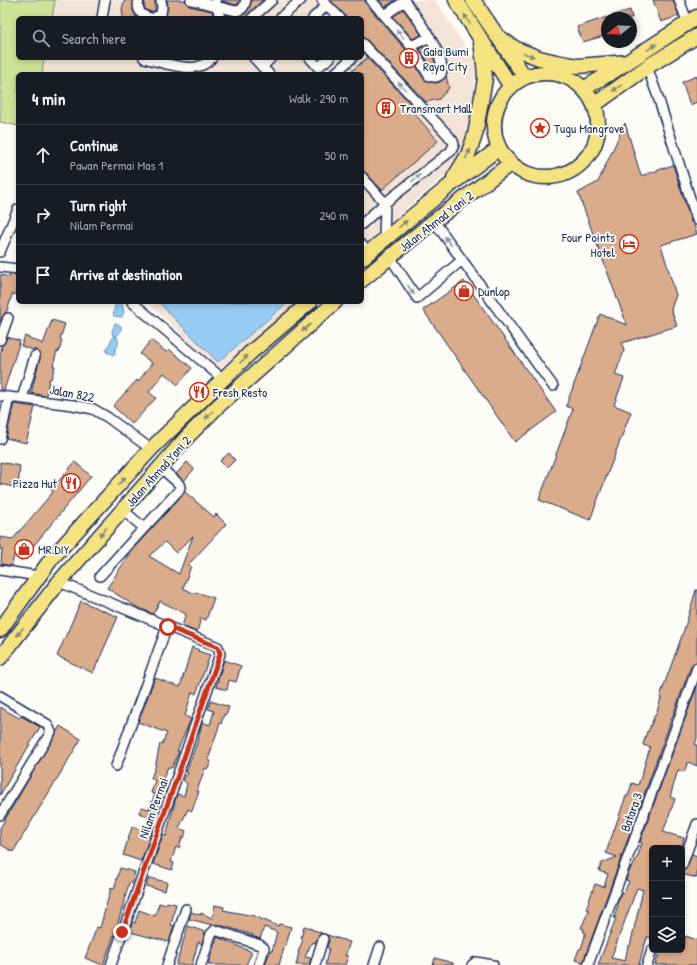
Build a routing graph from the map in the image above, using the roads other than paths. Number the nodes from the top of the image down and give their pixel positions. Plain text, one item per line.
1 (105, 0) edge
2 (139, 0) edge
3 (161, 0) edge
4 (191, 0) edge
5 (216, 0) edge
6 (246, 0) edge
7 (272, 0) edge
8 (301, 0) edge
9 (372, 0) edge
10 (456, 0) edge
11 (473, 0) edge
12 (679, 0) edge
13 (404, 1) edge
14 (324, 2) edge
15 (385, 15) junction
16 (102, 16) edge
17 (146, 16) edge
18 (156, 16) edge
19 (219, 16) edge
20 (254, 16) edge
21 (282, 16) edge
22 (314, 16) edge
23 (338, 16) edge
24 (692, 20) edge
25 (496, 34) junction
26 (697, 36) edge
27 (430, 37) junction
28 (481, 42) junction
29 (411, 46) junction
30 (364, 47) edge
31 (154, 60) edge
32 (210, 60) edge
33 (256, 60) edge
34 (270, 60) edge
35 (312, 60) edge
36 (327, 60) edge
37 (350, 60) edge
38 (628, 62) junction
39 (647, 67) junction
40 (199, 71) edge
41 (266, 72) edge
42 (336, 72) edge
43 (525, 77) junction
44 (511, 87) junction
45 (583, 89) junction
46 (594, 104) junction
47 (498, 148) junction
48 (510, 164) junction
49 (364, 179) edge
50 (448, 187) junction
51 (385, 203) junction
52 (16, 214) edge
53 (697, 220) edge
54 (434, 221) junction
55 (364, 222) edge
56 (384, 240) junction
57 (0, 252) edge
58 (364, 252) edge
59 (390, 257) junction
60 (462, 260) junction
61 (0, 267) edge
62 (16, 270) edge
63 (364, 278) edge
64 (134, 304) edge
65 (308, 304) edge
66 (333, 304) edge
67 (8, 318) dead end
68 (0, 340) edge
69 (35, 356) dead end
70 (223, 380) junction
71 (553, 386) dead end
72 (5, 396) edge
73 (22, 398) junction
74 (0, 439) edge
75 (150, 449) junction
76 (160, 467) junction
77 (123, 510) junction
78 (144, 528) junction
79 (0, 570) edge
80 (38, 576) junction
81 (100, 576) dead end
82 (59, 582) junction
83 (168, 627) junction
84 (0, 630) edge
85 (0, 658) edge
86 (697, 668) edge
87 (0, 696) edge
88 (116, 766) dead end
89 (0, 815) edge
90 (697, 824) edge
91 (685, 857) edge
92 (186, 909) dead end
93 (323, 939) dead end
94 (380, 947) dead end
95 (651, 953) edge
96 (475, 964) edge
97 (111, 965) edge
98 (167, 965) edge
99 (201, 965) edge
100 (259, 965) edge
101 (315, 965) edge
102 (374, 965) edge
103 (493, 965) edge
104 (588, 965) edge
105 (647, 965) edge

1 - 16 street
2 - 17 street
3 - 18 street
4 - 6 street
5 - 19 street
7 - 20 street
8 - 21 street
9 - 15 street
28 -> 10 highway
11 - 25 highway
12 - 24 street
13 - 15 street
13 - 27 street
14 - 22 street
14 - 23 street
29 -> 15 street
38 -> 24 highway
25 -> 38 highway
25 - 43 highway
26 - 39 highway
27 - 29 street
27 - 29 street
28 - 44 highway
50 -> 28 highway
51 -> 30 street
31 - 40 street
32 - 40 street
33 - 41 street
34 - 41 street
35 - 36 street
37 - 42 street
38 - 45 highway
39 -> 46 highway
39 - 53 street
43 - 44 highway
43 - 45 highway
44 - 47 highway
45 - 46 highway
46 - 48 highway
47 - 48 highway
47 - 50 highway, Jalan Ahmad Yani 2
48 - 54 highway, Jalan Ahmad Yani 2
49 - 51 street
56 -> 50 highway, Jalan Ahmad Yani 2
51 - 55 street
51 - 56 street
52 - 57 street
54 - 59 highway, Jalan Ahmad Yani 2
60 -> 54 street
56 - 58 highway, Jalan Ahmad Yani 2
59 -> 60 street
59 - 63 highway, Jalan Ahmad Yani 2
60 - 71 street
61 - 62 street
64 - 70 street
70 -> 65 highway, Jalan Ahmad Yani 2
66 -> 76 highway, Jalan Ahmad Yani 2
67 - 68 street
69 - 73 street
70 - 75 highway, Jalan Ahmad Yani 2
72 - 73 street, Jalan 822
72 - 74 street
73 - 75 street, Jalan 822
80 -> 75 highway, Jalan Ahmad Yani 2
76 - 77 highway, Jalan Ahmad Yani 2
76 - 78 street
77 - 78 street
77 -> 82 highway, Jalan Ahmad Yani 2
78 - 81 street
79 - 80 street
80 - 84 highway, Jalan Ahmad Yani 2
82 - 83 street
82 -> 85 highway, Jalan Ahmad Yani 2
83 - 88 street
83 - 97 street, Nilam Permai
86 - 104 street, Batara 3
87 - 89 street
90 - 91 street
92 - 98 street
93 - 101 street
94 - 102 street
95 - 105 street
96 - 103 street
99 - 100 street

